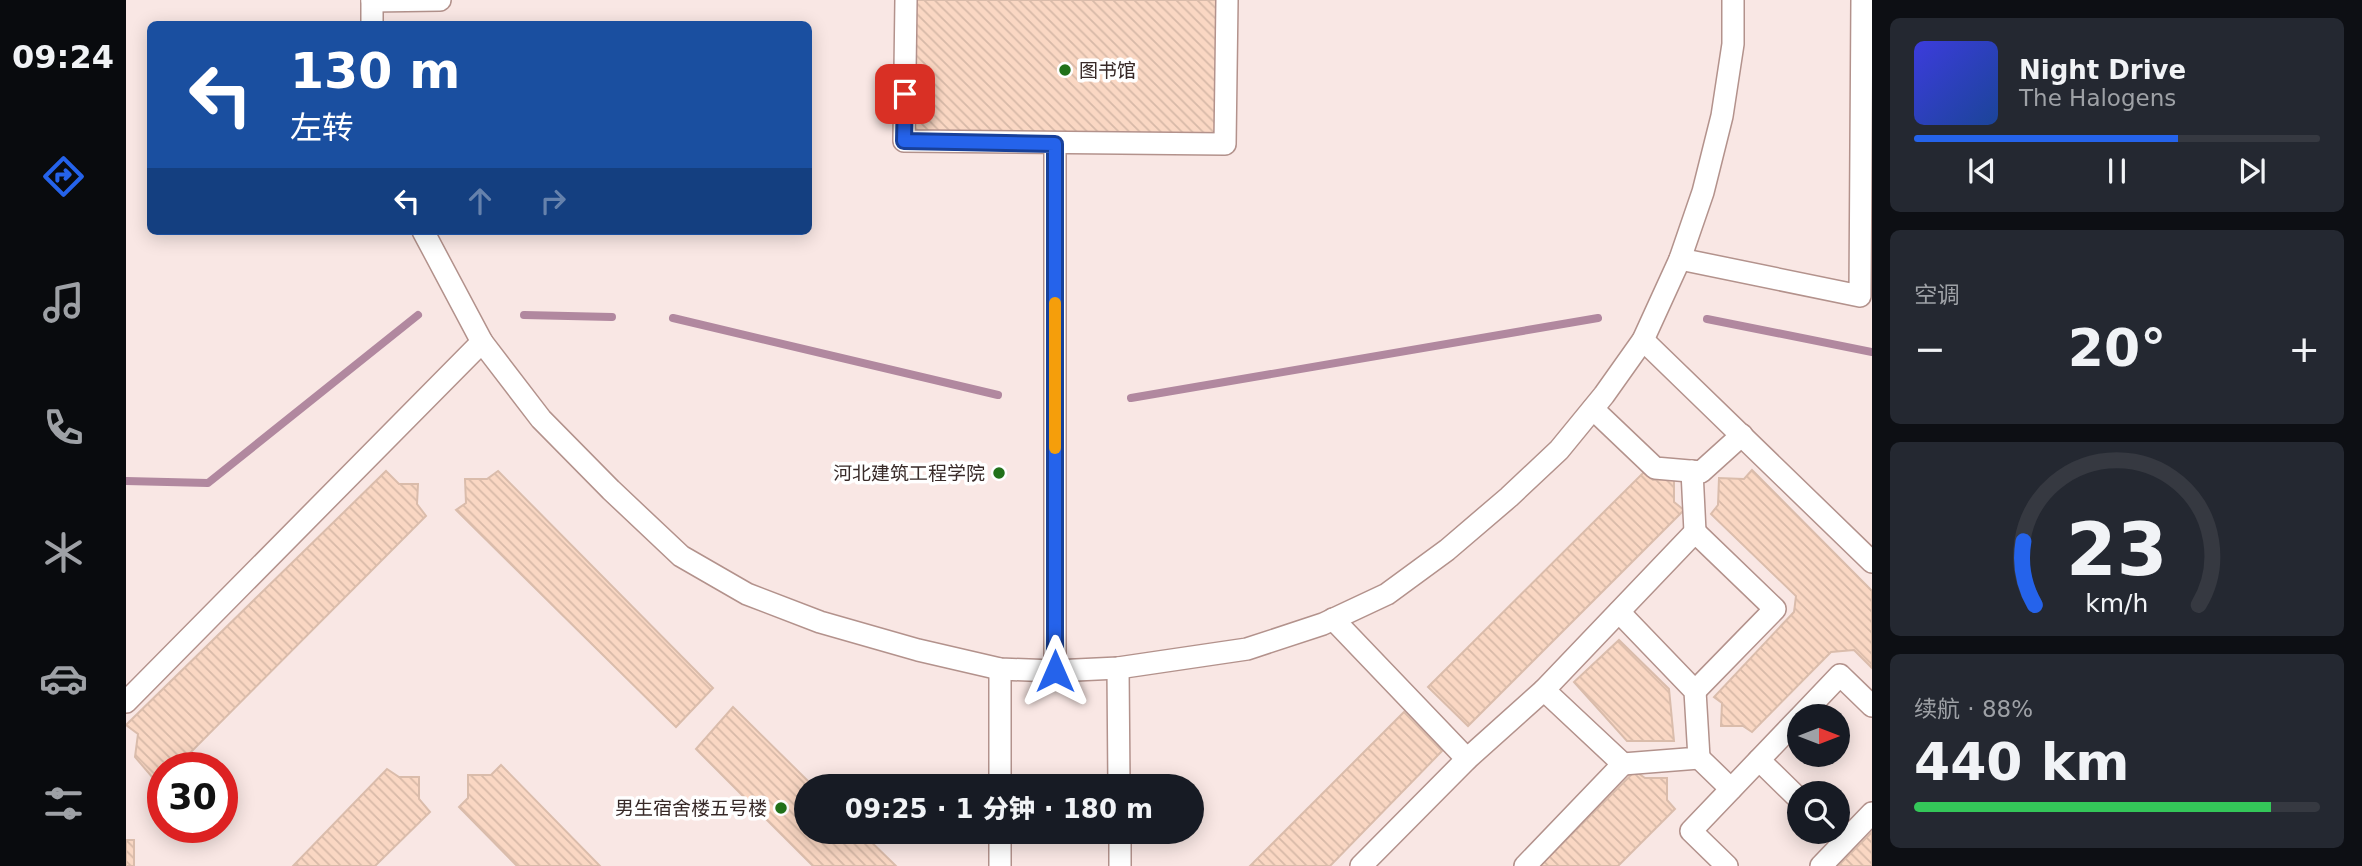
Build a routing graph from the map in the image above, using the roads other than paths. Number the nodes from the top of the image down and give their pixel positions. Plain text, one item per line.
1 (372, 0) edge
2 (440, 0) edge
3 (906, 0) edge
4 (1227, 0) edge
5 (1733, 0) edge
6 (1862, 0) edge
7 (372, 21) edge
8 (1055, 144) junction
9 (426, 235) edge
10 (1680, 259) junction
11 (1643, 340) junction
12 (482, 342) junction
13 (1593, 409) junction
14 (1742, 435) junction
15 (1692, 471) junction
16 (1695, 532) junction
17 (1868, 554) edge
18 (1619, 611) junction
19 (1333, 619) junction
20 (1118, 668) junction
21 (1000, 669) junction
22 (1055, 671) junction
23 (1544, 690) junction
24 (1695, 691) junction
25 (126, 702) edge
26 (1812, 704) edge
27 (1872, 706) edge
28 (1787, 731) edge
29 (1699, 758) junction
30 (1467, 759) junction
31 (1759, 760) junction
32 (1623, 764) junction
33 (1000, 774) edge
34 (1119, 774) edge
35 (1787, 787) edge
36 (1731, 789) junction
37 (1872, 814) edge
38 (1850, 829) edge
39 (1000, 844) edge
40 (1119, 844) edge
41 (1835, 844) edge
42 (1000, 866) edge
43 (1120, 866) edge
44 (1361, 866) edge
45 (1525, 866) edge
46 (1727, 866) edge
47 (1822, 866) edge

1 - 2 street
1 - 7 street
3 - 8 street
4 - 8 street
5 - 10 street
6 - 10 street
8 - 22 street
9 - 12 street
10 - 11 street
11 - 13 street
11 - 14 street
12 - 21 street
12 - 25 street
13 - 15 street
13 - 19 street
14 - 15 street
14 - 17 street
15 - 16 street
16 - 18 street
16 - 24 street
18 - 23 street
18 - 24 street
19 - 20 street
19 - 30 street
20 - 22 street
20 - 34 street
21 - 22 street
21 - 33 street
23 - 30 street
23 - 32 street
24 - 29 street
26 - 27 street
28 - 31 street
29 - 32 street
29 - 36 street
30 - 44 street
31 - 35 street
31 - 36 street
32 - 45 street
36 - 46 street
37 - 38 street
39 - 42 street
40 - 43 street
41 - 47 street

